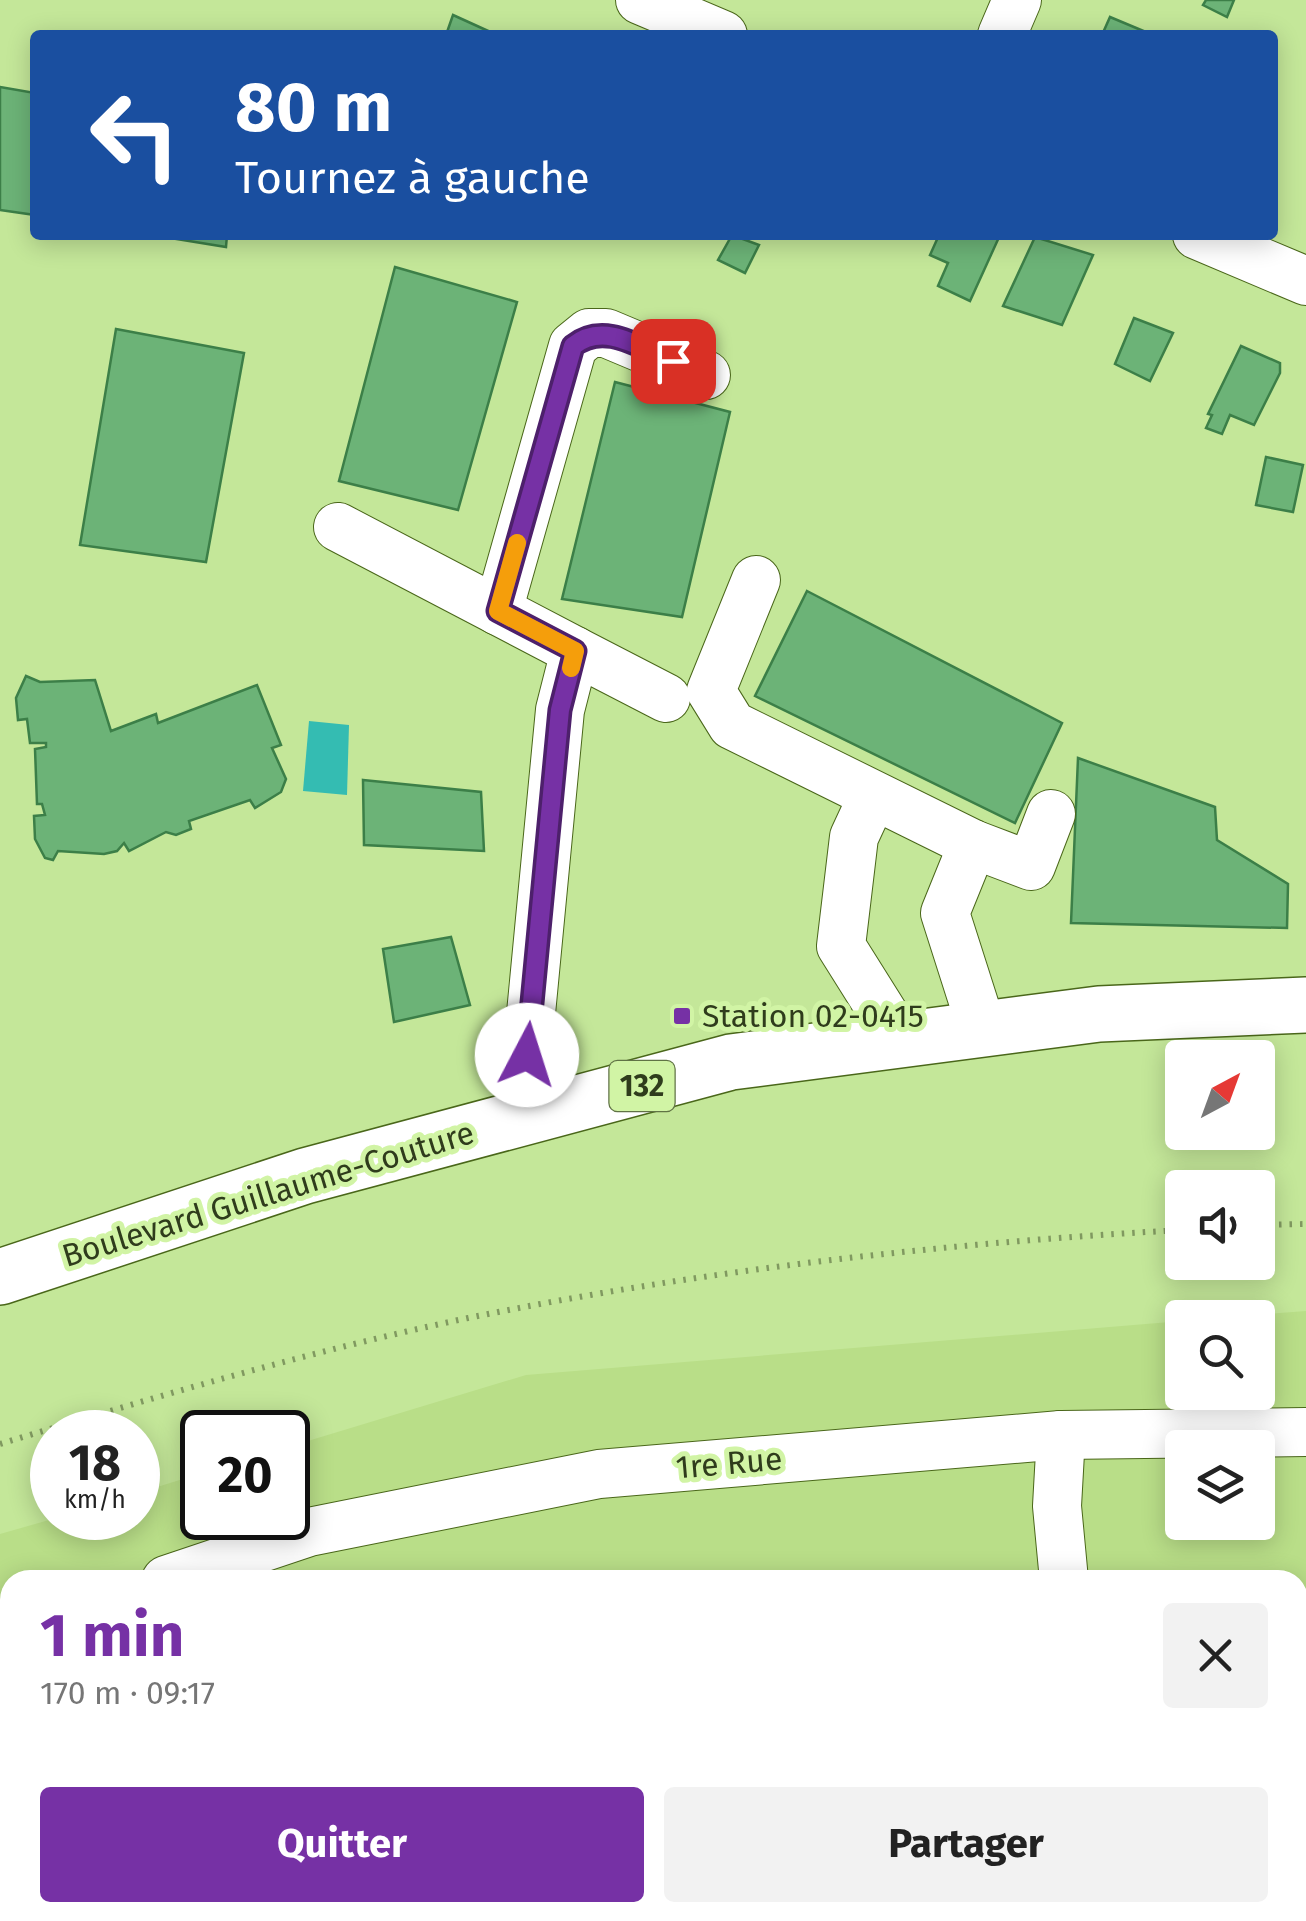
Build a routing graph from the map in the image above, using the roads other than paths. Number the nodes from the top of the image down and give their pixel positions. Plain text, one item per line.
1 (640, 0) edge
2 (1016, 0) edge
3 (711, 30) edge
4 (1004, 30) edge
5 (1208, 240) edge
6 (1306, 281) edge
7 (706, 374) dead end
8 (338, 527) dead end
9 (756, 580) dead end
10 (498, 611) junction
11 (575, 651) junction
12 (666, 698) dead end
13 (873, 796) junction
14 (1051, 814) dead end
15 (973, 844) junction
16 (1306, 1004) edge
17 (982, 1029) junction
18 (900, 1040) junction
19 (538, 1114) junction
20 (0, 1277) edge
21 (1306, 1432) edge
22 (1062, 1436) junction
23 (196, 1570) edge
24 (1063, 1570) edge

1 - 3 street
2 - 4 street
5 - 6 street
7 - 10 street
8 - 10 street
9 - 13 street
10 - 11 street
11 - 12 street
11 - 19 street
13 - 15 street
13 - 18 street
14 - 15 street
15 - 17 street
16 - 17 main road, Boulevard Guillaume-Couture / 132
17 - 18 main road, Boulevard Guillaume-Couture / 132
18 - 19 main road, Boulevard Guillaume-Couture / 132
19 - 20 main road, Boulevard Guillaume-Couture / 132
21 - 22 street, 1re Rue
22 - 23 street, 1re Rue
22 - 24 street

